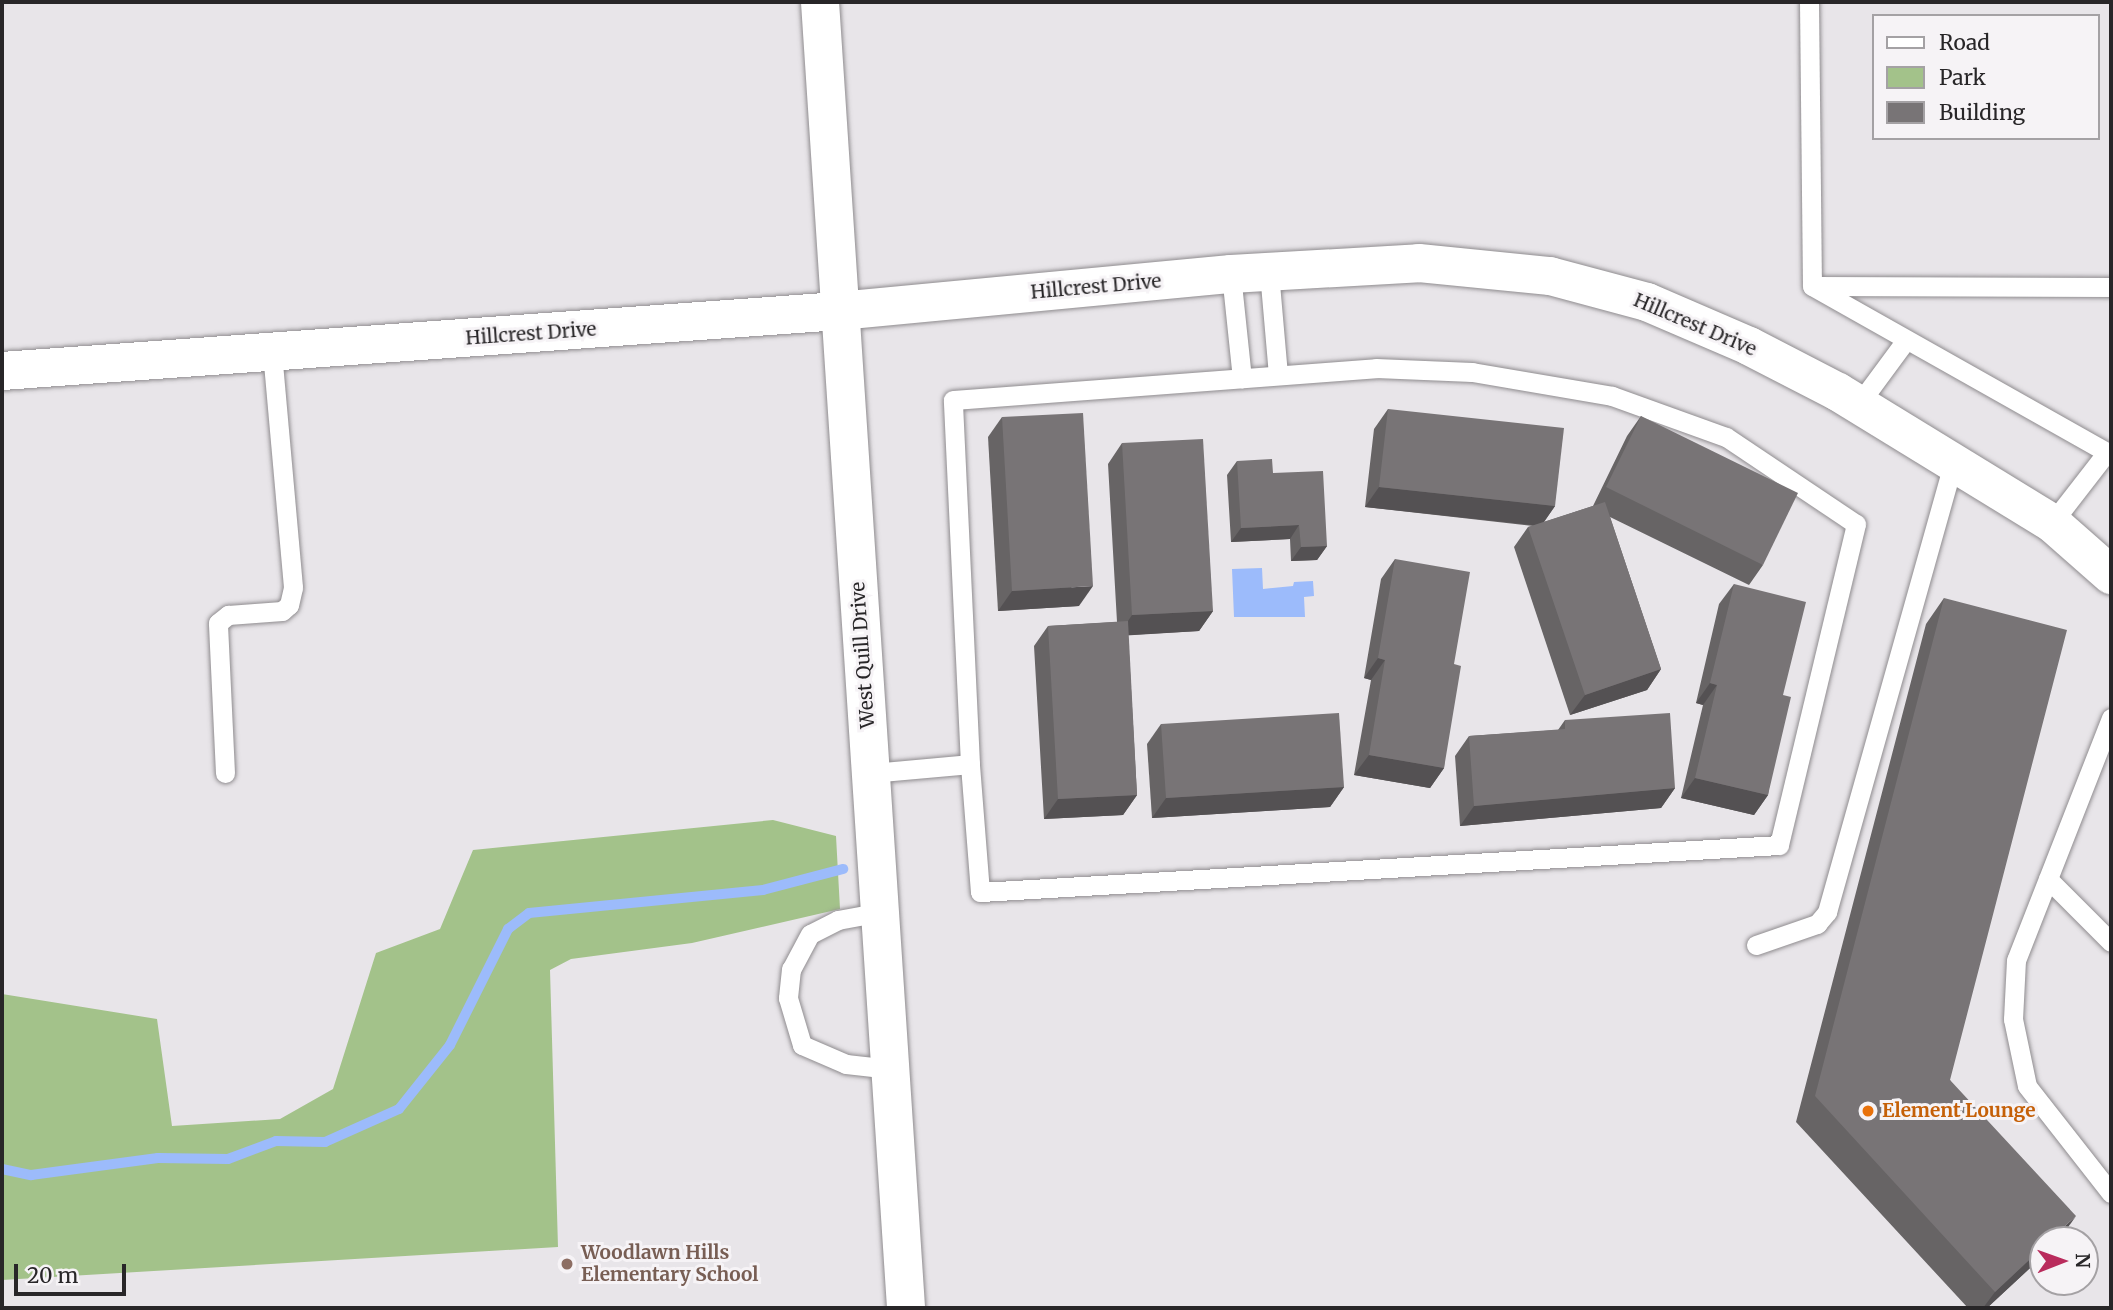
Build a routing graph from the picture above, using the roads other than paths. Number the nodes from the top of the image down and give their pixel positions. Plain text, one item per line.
1 (820, 2) edge
2 (1809, 2) edge
3 (1269, 272) junction
4 (1231, 274) junction
5 (1812, 286) junction
6 (2111, 287) edge
7 (839, 311) junction
8 (1906, 340) junction
9 (272, 352) junction
10 (2, 371) edge
11 (1278, 375) junction
12 (1242, 378) junction
13 (1858, 405) junction
14 (2109, 453) edge
15 (1952, 463) junction
16 (2052, 523) junction
17 (2111, 575) edge
18 (2111, 718) edge
19 (970, 764) junction
20 (225, 773) dead end
21 (871, 774) junction
22 (2048, 879) junction
23 (881, 912) junction
24 (2111, 942) edge
25 (1756, 945) dead end
26 (891, 1069) junction
27 (2111, 1193) edge
28 (906, 1308) edge

1 - 7 main road, West Quill Drive
2 - 5 lane
3 - 4 main road, Hillcrest Drive
3 - 11 lane
3 - 13 main road, Hillcrest Drive
4 - 7 main road, Hillcrest Drive
4 - 12 lane
5 - 6 lane
5 - 8 lane
7 - 9 main road, Hillcrest Drive
7 - 21 main road, West Quill Drive
8 - 13 lane
8 - 14 lane
9 - 10 main road, Hillcrest Drive
9 - 20 lane
11 - 12 lane
11 - 19 lane
12 - 19 lane
13 - 15 main road, Hillcrest Drive
14 - 16 lane
15 - 16 main road, Hillcrest Drive
15 - 25 lane
16 - 17 main road, Hillcrest Drive
18 - 22 lane
19 - 21 lane
21 - 23 main road, West Quill Drive
22 - 24 lane
22 - 27 lane
23 - 26 main road, West Quill Drive
23 - 26 lane
26 - 28 main road, West Quill Drive

